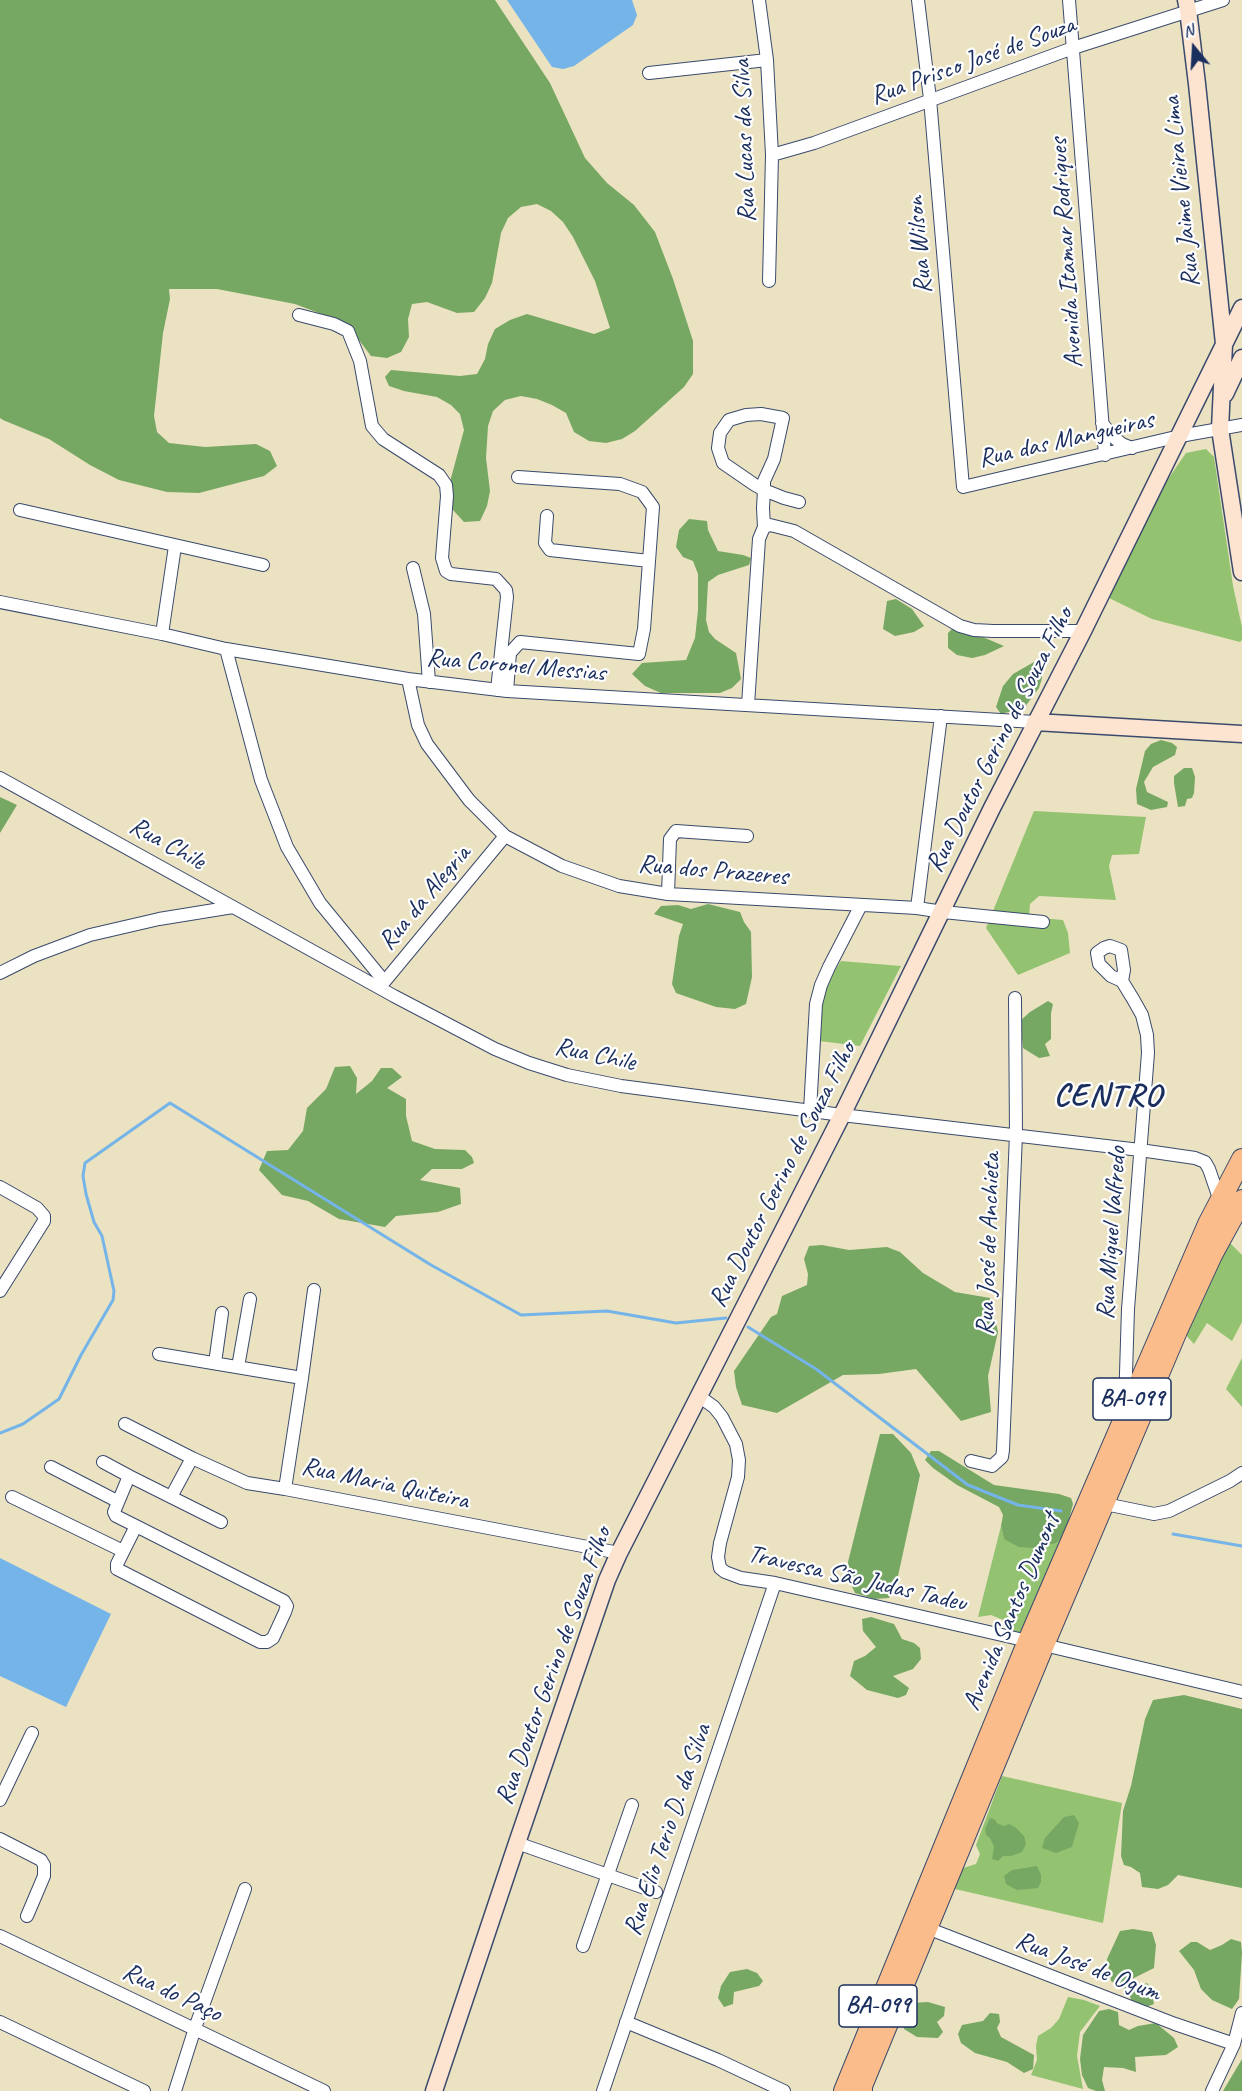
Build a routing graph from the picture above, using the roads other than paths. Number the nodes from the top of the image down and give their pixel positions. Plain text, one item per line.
1 (759, 0) edge
2 (918, 0) edge
3 (1069, 0) edge
4 (1223, 0) edge
5 (1187, 5) edge
6 (1073, 48) junction
7 (767, 60) junction
8 (649, 73) dead end
9 (930, 99) junction
10 (772, 155) junction
11 (769, 281) dead end
12 (1242, 308) edge
13 (299, 315) dead end
14 (1224, 344) junction
15 (1242, 358) edge
16 (1222, 400) junction
17 (1102, 423) junction
18 (1242, 425) edge
19 (1220, 429) junction
20 (1180, 436) junction
21 (1132, 448) junction
22 (1104, 455) junction
23 (518, 477) dead end
24 (963, 487) joint
25 (764, 490) junction
26 (799, 502) dead end
27 (20, 510) dead end
28 (547, 516) dead end
29 (764, 527) junction
30 (175, 546) junction
31 (649, 561) junction
32 (263, 565) dead end
33 (413, 568) dead end
34 (1242, 573) edge
35 (0, 602) edge
36 (504, 629) junction
37 (1083, 631) junction
38 (162, 634) junction
39 (520, 642) junction
40 (226, 649) junction
41 (408, 679) junction
42 (429, 682) junction
43 (502, 690) junction
44 (748, 705) junction
45 (941, 716) junction
46 (1035, 722) junction
47 (1209, 733) junction
48 (1242, 735) edge
49 (1242, 745) edge
50 (0, 778) edge
51 (505, 836) junction
52 (747, 836) dead end
53 (668, 894) junction
54 (861, 904) junction
55 (233, 907) junction
56 (917, 908) junction
57 (943, 912) junction
58 (1043, 922) dead end
59 (0, 973) edge
60 (1122, 981) junction
61 (382, 985) junction
62 (1015, 998) dead end
63 (810, 1111) junction
64 (842, 1115) junction
65 (1016, 1134) junction
66 (1140, 1150) junction
67 (1242, 1159) edge
68 (0, 1187) edge
69 (1242, 1200) edge
70 (1220, 1201) junction
71 (314, 1290) dead end
72 (0, 1291) edge
73 (250, 1299) dead end
74 (222, 1313) dead end
75 (159, 1354) dead end
76 (215, 1363) junction
77 (238, 1367) junction
78 (302, 1378) junction
79 (700, 1397) junction
80 (1125, 1416) junction
81 (125, 1424) dead end
82 (192, 1458) junction
83 (971, 1461) dead end
84 (104, 1462) dead end
85 (51, 1467) dead end
86 (1242, 1473) edge
87 (129, 1476) junction
88 (285, 1488) junction
89 (12, 1497) dead end
90 (171, 1497) junction
91 (117, 1501) junction
92 (1105, 1504) junction
93 (221, 1522) dead end
94 (136, 1526) junction
95 (123, 1551) junction
96 (619, 1553) junction
97 (775, 1583) junction
98 (1036, 1643) junction
99 (1242, 1692) edge
100 (32, 1733) dead end
101 (0, 1800) edge
102 (632, 1805) dead end
103 (0, 1839) edge
104 (517, 1843) junction
105 (608, 1876) junction
106 (245, 1889) dead end
107 (656, 1892) dead end
108 (27, 1916) dead end
109 (927, 1928) junction
110 (0, 1936) edge
111 (583, 1946) dead end
112 (1242, 2013) edge
113 (0, 2022) edge
114 (626, 2022) junction
115 (195, 2028) junction
116 (1234, 2044) junction
117 (144, 2091) edge
118 (175, 2091) edge
119 (324, 2091) edge
120 (434, 2091) edge
121 (603, 2091) edge
122 (784, 2091) edge
123 (844, 2091) edge
124 (862, 2091) edge
125 (1212, 2091) edge

1 - 7 street, Rua Lucas da Silva
2 - 9 street, Rua Wilson
3 - 6 street, Avenida Itamar Rodriques
4 - 5 street, Rua Prisco José de Souza
5 - 6 street, Rua Prisco José de Souza
5 - 14 main road, Rua Jaime Vieira Lima
6 - 9 street, Rua Prisco José de Souza
6 - 17 street, Avenida Itamar Rodriques
7 - 8 street
7 - 10 street, Rua Lucas da Silva
9 - 10 street, Rua Prisco José de Souza
9 - 24 street, Rua Wilson
10 - 11 street, Rua Lucas da Silva
12 - 14 main road, Rua Doutor Gerino de Souza Filho
13 - 36 street
14 - 16 main road, Rua Jaime Vieira Lima
14 - 20 main road, Rua Doutor Gerino de Souza Filho
15 - 16 main road
16 - 19 main road, Rua Jaime Vieira Lima
17 - 21 street
17 - 22 street, Avenida Itamar Rodriques
18 - 19 street, Rua das Mangueiras
19 - 20 street, Rua das Mangueiras
19 - 34 main road, Rua Jaime Vieira Lima
20 - 21 street, Rua das Mangueiras
20 - 37 main road, Rua Doutor Gerino de Souza Filho
21 - 22 street, Rua das Mangueiras
22 - 24 street, Rua das Mangueiras
23 - 31 street
25 - 25 street
25 - 26 street
25 - 29 street
27 - 30 street
28 - 31 street
29 - 37 street
29 - 44 street
30 - 32 street
30 - 38 street
31 - 39 street
33 - 42 street
35 - 38 street, Rua Coronel Messias
36 - 39 street
36 - 43 street
37 - 46 main road, Rua Doutor Gerino de Souza Filho
38 - 40 street, Rua Coronel Messias
39 - 43 street
40 - 41 street, Rua Coronel Messias
40 - 61 street
41 - 42 street, Rua Coronel Messias
41 - 51 street, Rua dos Prazeres
42 - 43 street, Rua Coronel Messias
43 - 44 street, Rua Coronel Messias
44 - 45 street, Rua Coronel Messias
45 - 46 street, Rua Coronel Messias
45 - 56 street
46 - 47 main road
46 - 57 main road, Rua Doutor Gerino de Souza Filho
47 - 48 main road
47 - 49 main road
50 - 55 street, Rua Chile
51 - 53 street, Rua dos Prazeres
51 - 61 street, Rua da Alegria
52 - 53 street
53 - 54 street, Rua dos Prazeres
54 - 56 street, Rua dos Prazeres
54 - 63 street
55 - 59 street
55 - 61 street, Rua Chile
56 - 57 street, Rua dos Prazeres
57 - 58 street, Rua dos Prazeres
57 - 64 main road, Rua Doutor Gerino de Souza Filho
60 - 60 street, Rua Miguel Valfredo
60 - 66 street, Rua Miguel Valfredo
61 - 63 street, Rua Chile
62 - 65 street, Rua José de Anchieta
63 - 64 street, Rua Chile
64 - 65 street, Rua Chile
64 - 79 main road, Rua Doutor Gerino de Souza Filho
65 - 66 street, Rua Chile
65 - 83 street, Rua José de Anchieta
66 - 70 street, Rua Chile
66 - 80 street, Rua Miguel Valfredo
67 - 70 highway, Avenida Santos Dumont / BA-099
68 - 72 street
69 - 92 highway, Avenida Santos Dumont / BA-099
70 - 80 highway, Avenida Santos Dumont / BA-099
71 - 78 street, Rua Maria Quiteira
73 - 77 street
74 - 76 street
75 - 76 street
76 - 77 street
77 - 78 street
78 - 88 street, Rua Maria Quiteira
79 - 96 main road, Rua Doutor Gerino de Souza Filho
79 - 97 street, Travessa São Judas Tadeu
80 - 98 highway, Avenida Santos Dumont / BA-099
81 - 82 street
82 - 88 street
82 - 90 street
84 - 87 street
85 - 91 street
86 - 92 street
87 - 90 street
87 - 91 street
88 - 96 street, Rua Maria Quiteira
89 - 95 street
90 - 93 street
91 - 94 street
92 - 98 highway, Avenida Santos Dumont / BA-099
94 - 95 street
94 - 95 street
96 - 104 main road, Rua Doutor Gerino de Souza Filho
97 - 98 street, Travessa São Judas Tadeu
97 - 114 street, Rua Elio Terio D. da Silva
98 - 99 street, Travessa São Judas Tadeu
98 - 109 highway, Avenida Santos Dumont / BA-099
98 - 123 highway, Avenida Santos Dumont / BA-099
100 - 101 street
102 - 105 street
103 - 108 street
104 - 105 street
104 - 120 main road, Rua Doutor Gerino de Souza Filho
105 - 107 street
105 - 111 street
106 - 115 street
109 - 116 street, Rua José de Ogum
109 - 124 highway, Avenida Santos Dumont / BA-099
110 - 115 street, Rua do Paço
112 - 116 street
113 - 117 street
114 - 121 street, Rua Elio Terio D. da Silva
114 - 122 street
115 - 118 street
115 - 119 street, Rua do Paço
116 - 125 street

